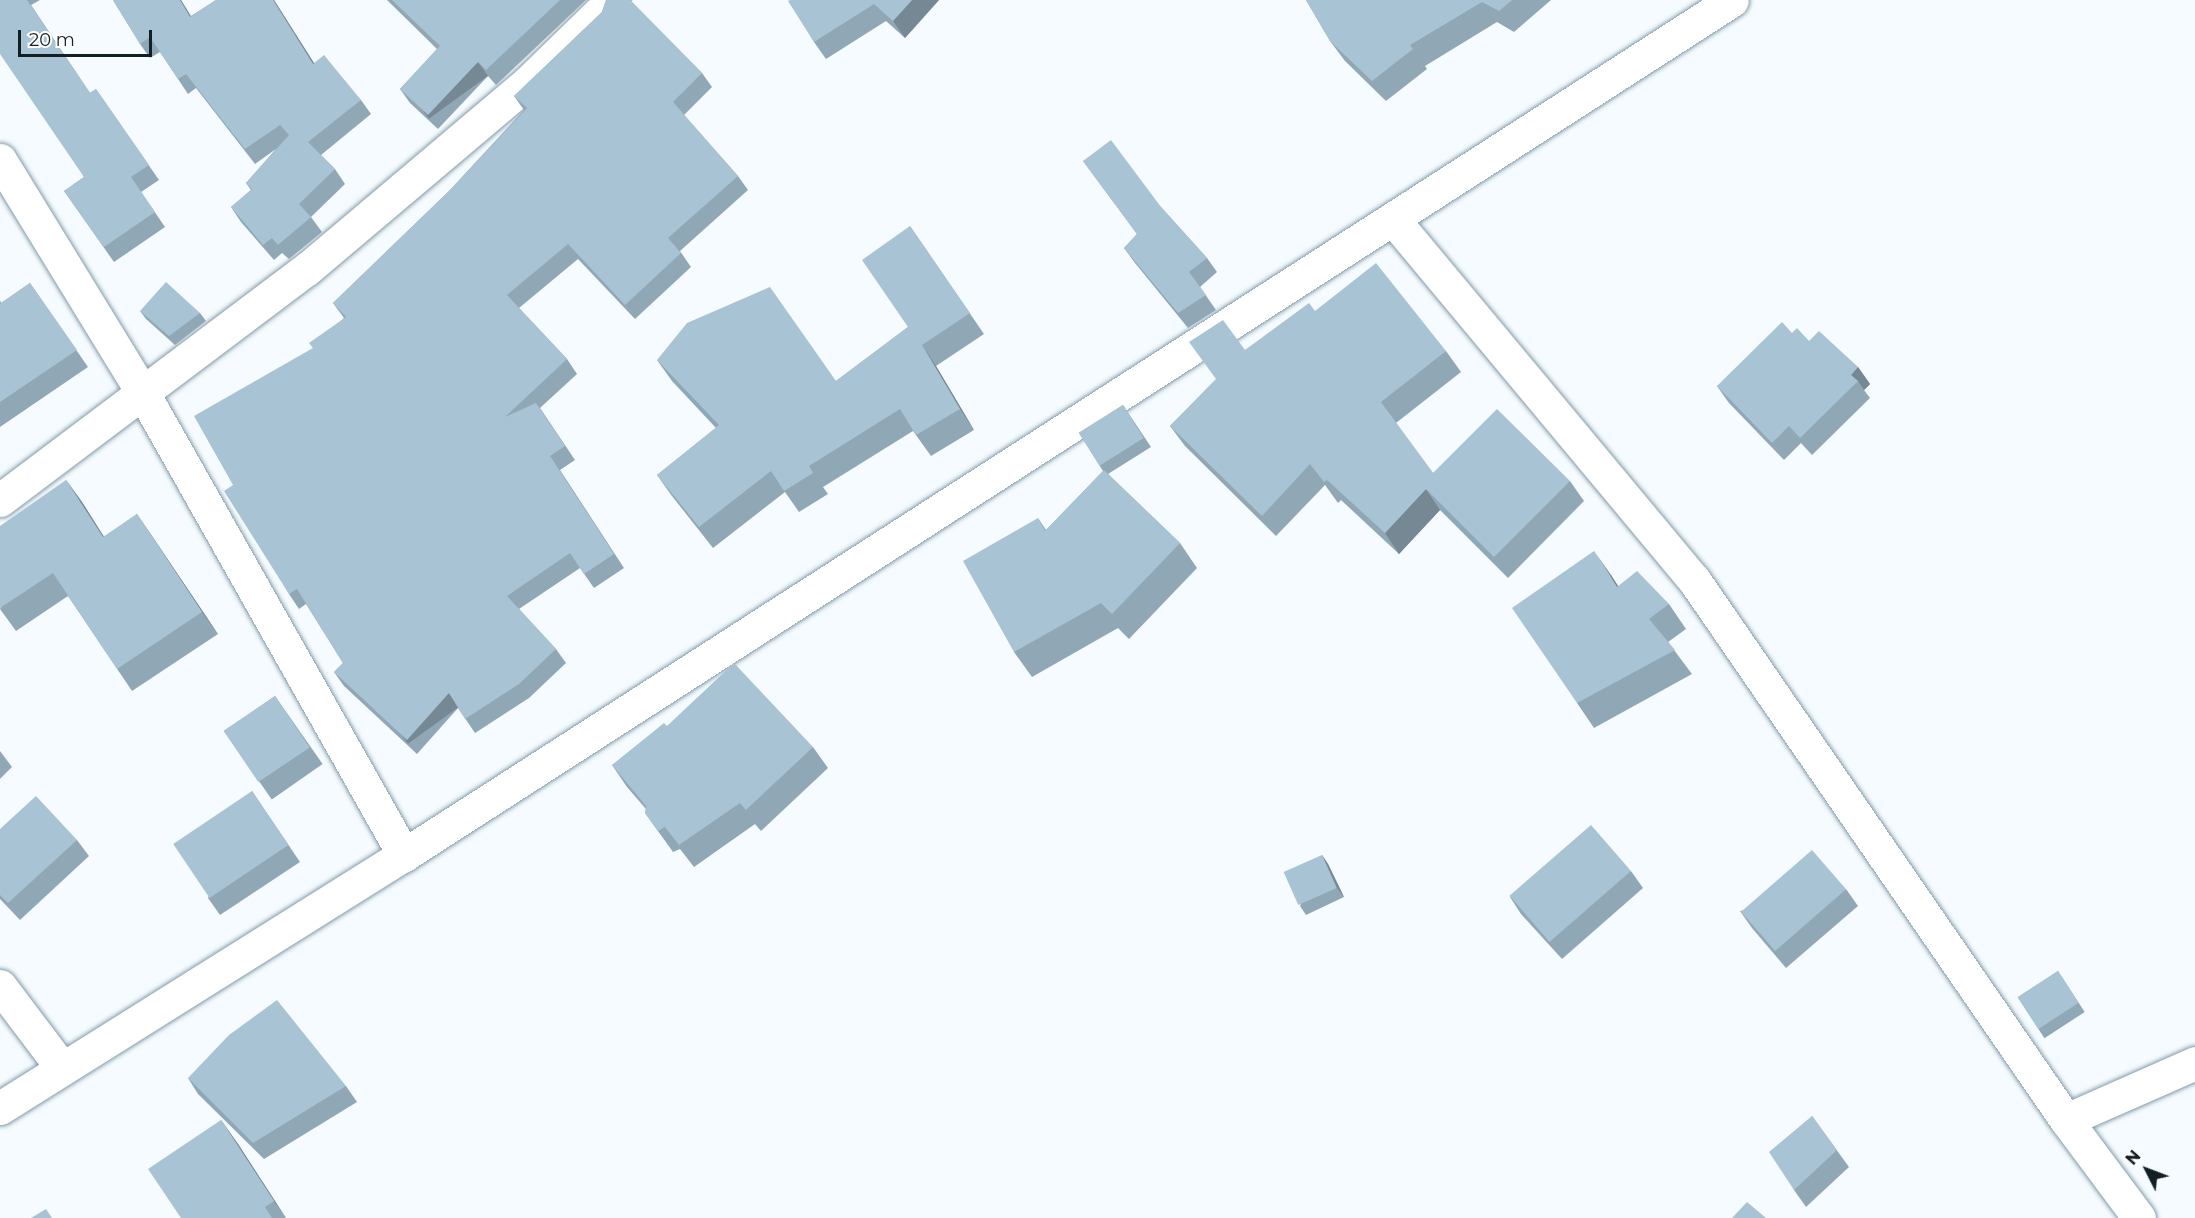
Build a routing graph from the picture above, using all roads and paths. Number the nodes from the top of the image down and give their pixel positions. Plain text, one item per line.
1 (1732, 0) edge
2 (599, 13) edge
3 (0, 160) edge
4 (1393, 219) junction
5 (143, 393) junction
6 (0, 500) edge
7 (404, 855) junction
8 (0, 986) edge
9 (2195, 1063) edge
10 (62, 1068) junction
11 (0, 1108) edge
12 (2066, 1120) junction
13 (2139, 1218) edge

1 - 4 street
2 - 5 street
3 - 5 street
4 - 7 street
4 - 12 street
5 - 6 street
5 - 7 street
7 - 10 street
8 - 10 street
9 - 12 street
10 - 11 street
12 - 13 street

